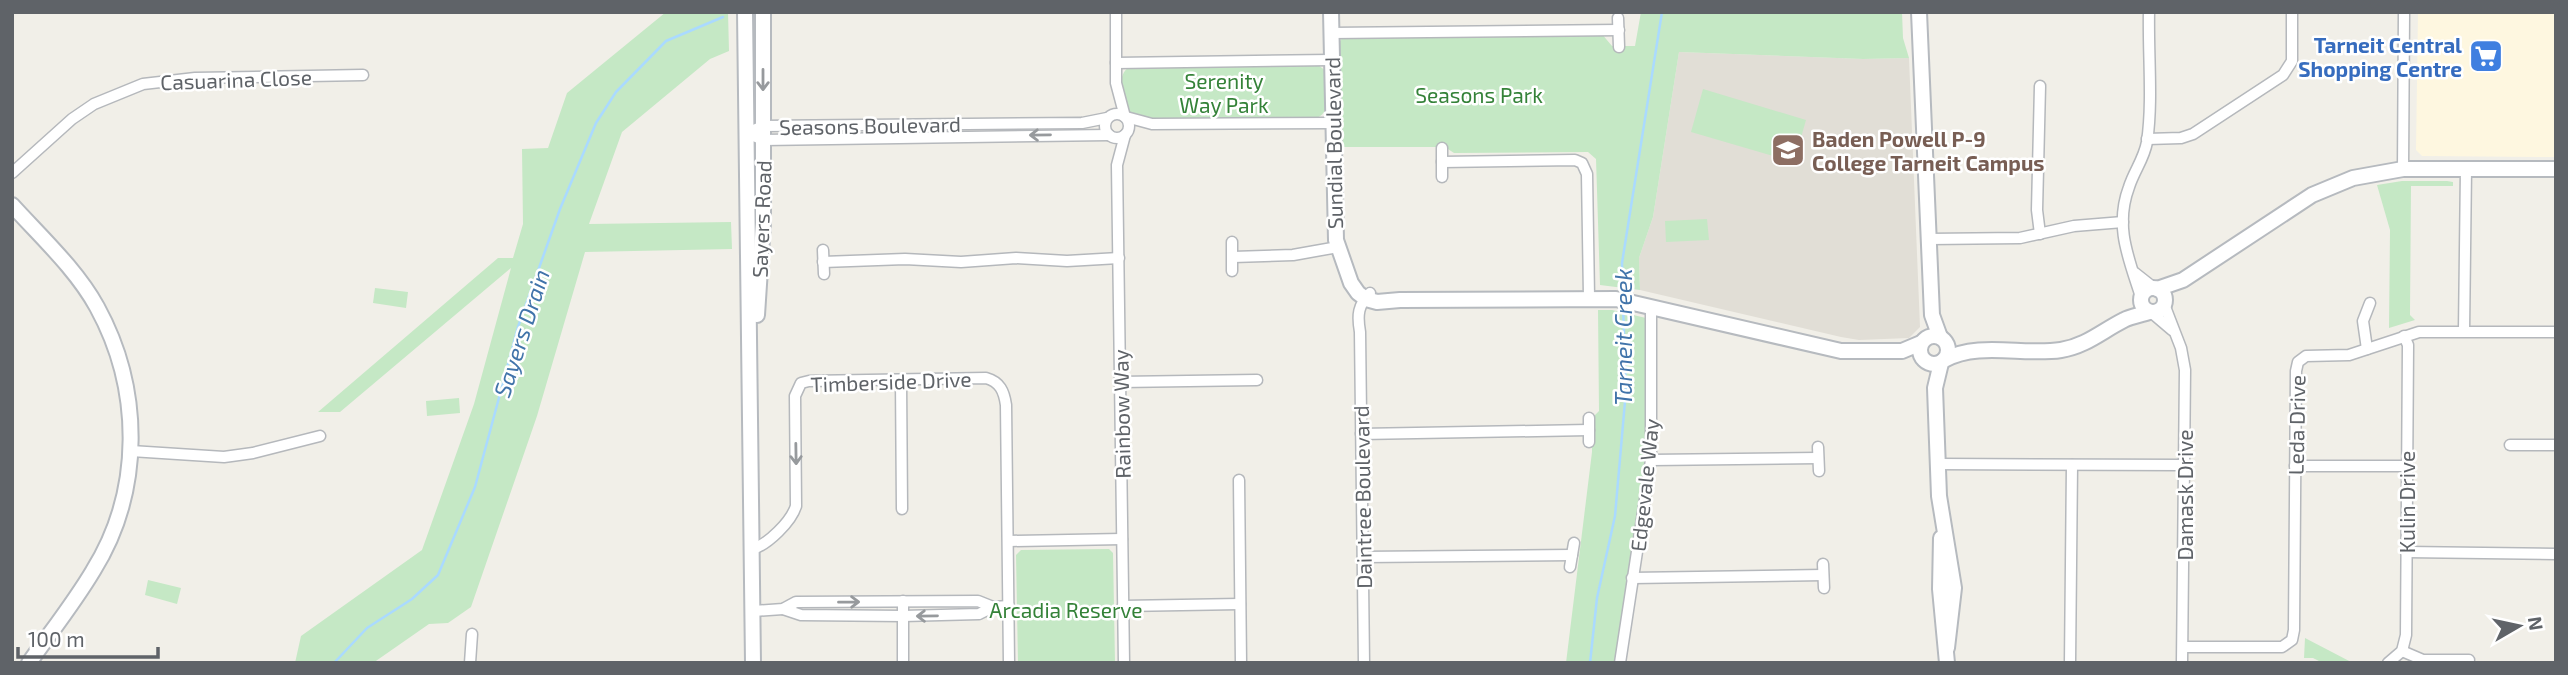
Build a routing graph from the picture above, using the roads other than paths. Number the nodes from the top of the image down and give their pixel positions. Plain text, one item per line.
1 (745, 12) edge
2 (764, 12) edge
3 (1116, 12) edge
4 (1331, 12) edge
5 (1919, 12) edge
6 (2149, 12) edge
7 (2292, 12) edge
8 (2404, 12) edge
9 (1618, 18) dead end
10 (1619, 30) junction
11 (1331, 33) junction
12 (1619, 47) dead end
13 (1332, 60) junction
14 (1116, 63) junction
15 (363, 75) dead end
16 (1116, 83) junction
17 (2040, 86) dead end
18 (1108, 117) junction
19 (1125, 117) junction
20 (1333, 123) junction
21 (1152, 124) junction
22 (746, 133) junction
23 (763, 133) junction
24 (1126, 134) junction
25 (1109, 136) junction
26 (2147, 139) junction
27 (1441, 148) dead end
28 (1442, 162) junction
29 (1117, 165) junction
30 (2403, 169) junction
31 (2466, 169) junction
32 (2556, 169) edge
33 (12, 173) edge
34 (1442, 177) dead end
35 (12, 205) edge
36 (2123, 222) junction
37 (2040, 234) junction
38 (1928, 239) junction
39 (1232, 242) dead end
40 (1338, 247) junction
41 (823, 250) dead end
42 (1233, 257) junction
43 (1119, 258) junction
44 (823, 262) junction
45 (1232, 271) dead end
46 (2135, 272) junction
47 (824, 274) dead end
48 (1367, 297) junction
49 (1589, 298) junction
50 (2153, 301) junction
51 (2370, 303) dead end
52 (1651, 306) junction
53 (2464, 331) junction
54 (2556, 332) edge
55 (2404, 336) junction
56 (2367, 349) junction
57 (1933, 351) junction
58 (1257, 380) dead end
59 (901, 381) junction
60 (1120, 382) junction
61 (1589, 418) dead end
62 (751, 425) junction
63 (1589, 430) junction
64 (1361, 433) junction
65 (320, 436) dead end
66 (1588, 442) dead end
67 (2510, 444) dead end
68 (2556, 445) edge
69 (1818, 447) dead end
70 (131, 451) junction
71 (1818, 458) junction
72 (1651, 460) junction
73 (1938, 464) junction
74 (2072, 465) junction
75 (2184, 465) junction
76 (2295, 466) junction
77 (2406, 466) junction
78 (1819, 471) dead end
79 (1239, 480) dead end
80 (902, 509) dead end
81 (1122, 539) junction
82 (1009, 541) junction
83 (1574, 543) dead end
84 (753, 549) junction
85 (2406, 552) junction
86 (2556, 554) edge
87 (1572, 555) junction
88 (1363, 557) junction
89 (1823, 564) dead end
90 (1570, 568) dead end
91 (1823, 575) junction
92 (1632, 578) junction
93 (1824, 588) dead end
94 (902, 601) junction
95 (1240, 604) junction
96 (1009, 606) junction
97 (1123, 606) junction
98 (993, 607) junction
99 (783, 609) junction
100 (753, 611) junction
101 (903, 616) junction
102 (472, 634) dead end
103 (2183, 647) junction
104 (2402, 650) junction
105 (1947, 655) edge
106 (2469, 660) dead end
107 (29, 663) edge
108 (470, 663) edge
109 (753, 663) edge
110 (903, 663) edge
111 (1009, 663) edge
112 (1124, 663) edge
113 (1241, 663) edge
114 (1364, 663) edge
115 (1620, 663) edge
116 (2070, 663) edge
117 (2182, 663) edge
118 (2388, 663) edge

1 - 22 street, Sayers Road
2 -> 23 street, Sayers Road
3 - 14 street
4 - 11 street, Sundial Boulevard
5 - 38 street
6 - 26 street, Damask Drive
7 - 26 street
8 - 30 street
9 - 10 street
10 - 11 street
10 - 12 street
11 - 13 street, Sundial Boulevard
13 - 14 street
13 - 20 street, Sundial Boulevard
14 - 16 street
15 - 33 street, Casuarina Close
16 - 18 street
16 - 19 street
17 - 37 street
18 - 19 street
18 - 23 street, Seasons Boulevard
18 - 25 street
19 - 21 street
19 - 24 street
20 - 21 street
20 - 40 street, Sundial Boulevard
21 - 24 street
22 - 23 street, Seasons Boulevard
22 - 62 street, Sayers Road
25 -> 23 street, Seasons Boulevard
23 - 62 street, Sayers Road
24 - 25 street
24 - 29 street, Rainbow Way
25 - 29 street, Rainbow Way
26 - 36 street, Damask Drive
27 - 28 street
28 - 34 street
28 - 49 street
29 - 43 street, Rainbow Way
30 - 31 street
30 - 50 street
31 - 32 street
31 - 53 street
35 - 70 street
36 - 37 street
36 - 46 street, Damask Drive
37 - 38 street
38 - 57 street
39 - 42 street
40 - 42 street
40 - 48 street, Sundial Boulevard
41 - 44 street
42 - 45 street
43 - 44 street
43 - 60 street, Rainbow Way
44 - 47 street
46 - 50 street, Damask Drive
46 - 50 street
48 - 49 street
48 - 64 street, Daintree Boulevard
49 - 52 street
50 - 57 street
50 - 75 street, Damask Drive
51 - 56 street
52 - 57 street
52 - 72 street, Edgevale Way
53 - 54 street, Leda Drive
53 - 55 street, Leda Drive
55 - 56 street, Leda Drive
55 - 77 street, Kulin Drive
56 - 76 street, Leda Drive
57 - 73 street
58 - 60 street
59 - 80 street
59 - 82 street, Timberside Drive
59 -> 84 street, Timberside Drive
60 - 81 street, Rainbow Way
61 - 63 street
62 - 84 street, Sayers Road
63 - 64 street
63 - 66 street
64 - 88 street, Daintree Boulevard
65 - 70 street
67 - 68 street
69 - 71 street
70 - 107 street
71 - 72 street
71 - 78 street
72 - 92 street, Edgevale Way
73 - 74 street
73 - 105 street
74 - 75 street
74 - 116 street
75 - 103 street, Damask Drive
76 - 77 street
76 - 103 street, Leda Drive
77 - 85 street, Kulin Drive
79 - 95 street
81 - 82 street
81 - 97 street, Rainbow Way
82 - 96 street
83 - 87 street
84 - 100 street, Sayers Road
85 - 86 street
85 - 104 street, Kulin Drive
87 - 88 street
87 - 90 street
88 - 114 street, Daintree Boulevard
89 - 91 street
91 - 92 street
91 - 93 street
92 - 115 street, Edgevale Way
94 - 98 street
99 -> 94 street
94 - 101 street
95 - 97 street
95 - 113 street
96 - 98 street
96 - 111 street
97 - 112 street, Rainbow Way
98 -> 101 street
99 - 100 street
99 - 101 street
100 - 109 street, Sayers Road
101 - 110 street
102 - 108 street
103 - 117 street, Damask Drive
104 - 106 street
104 - 118 street

